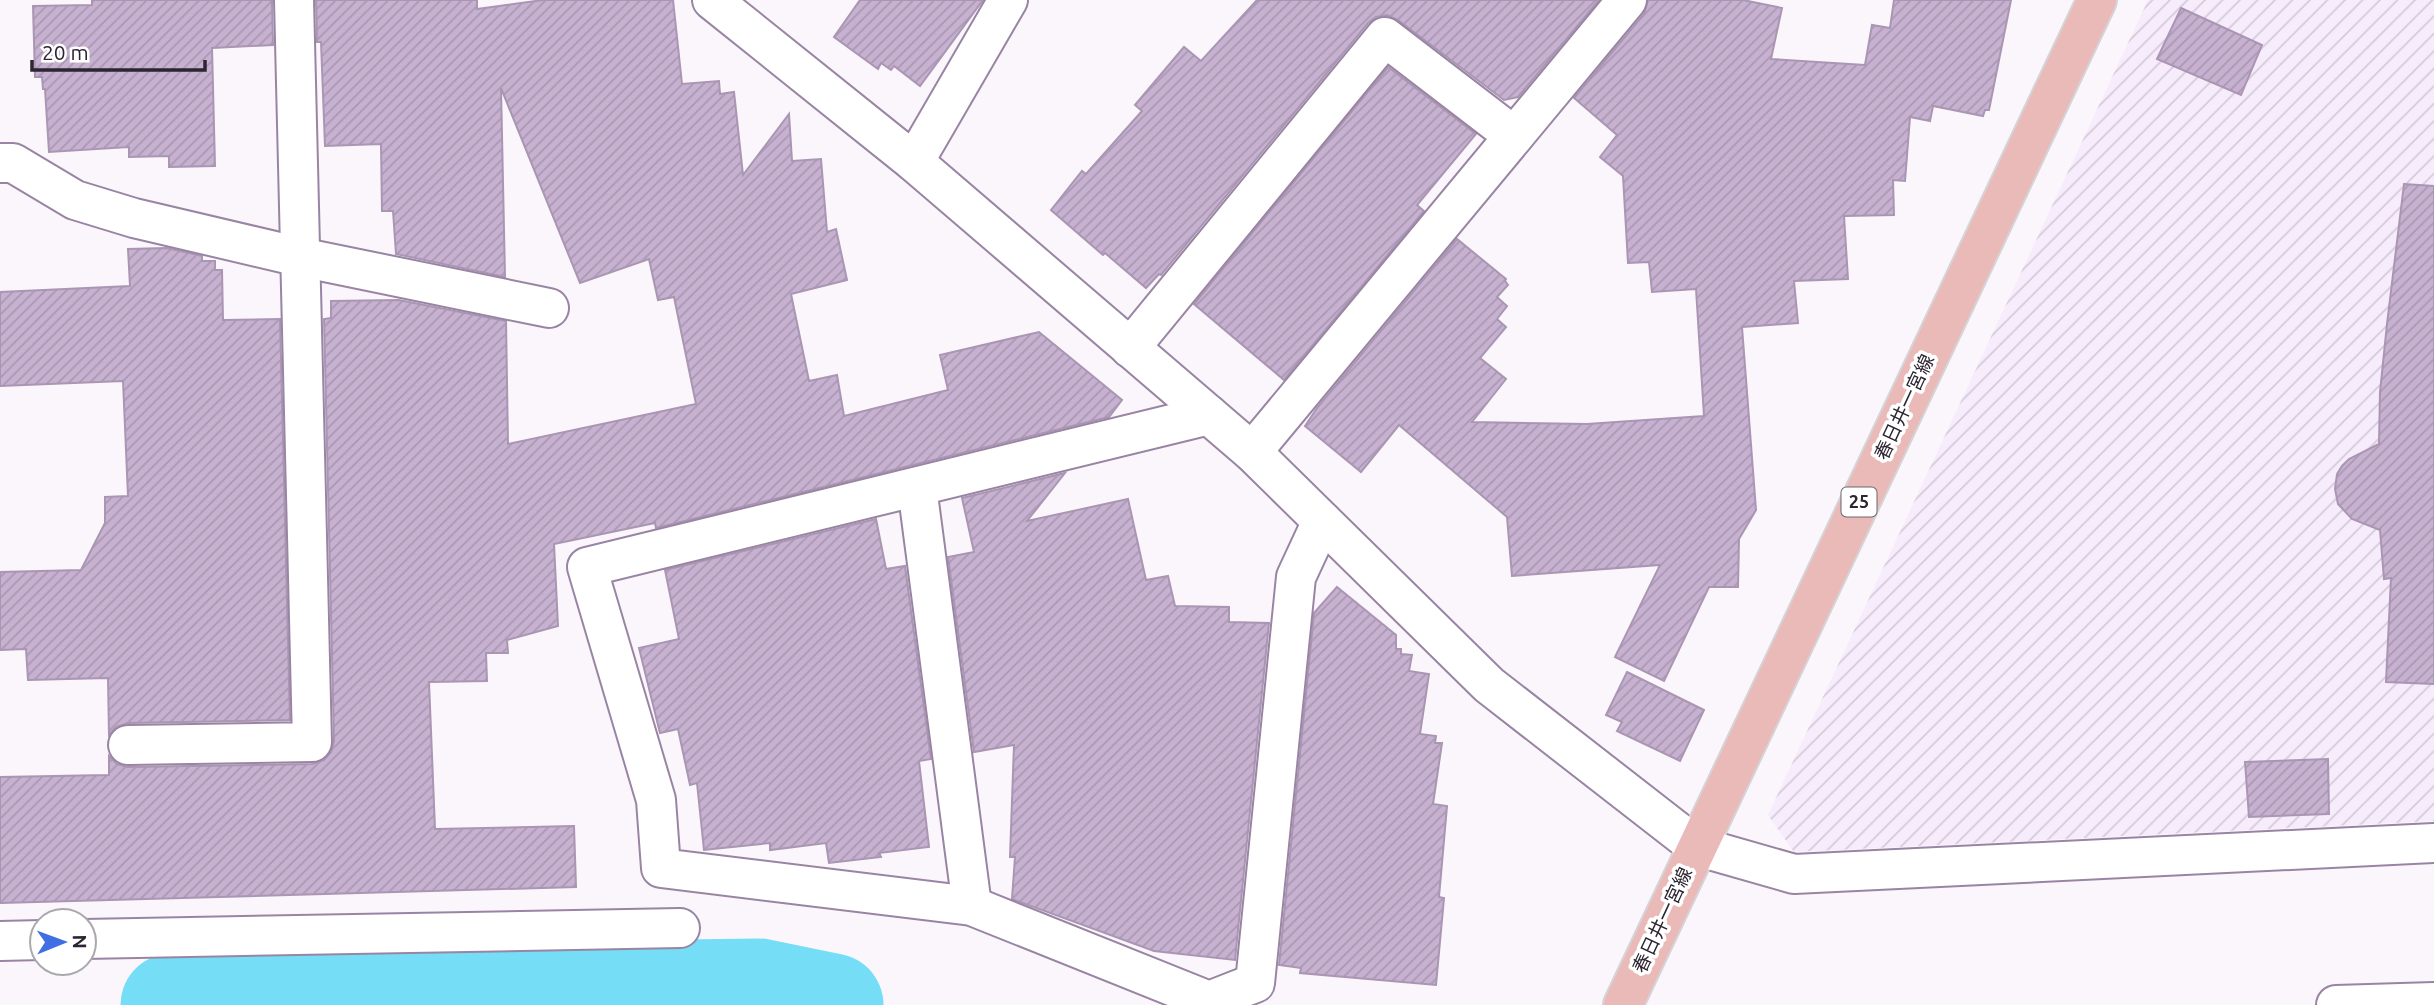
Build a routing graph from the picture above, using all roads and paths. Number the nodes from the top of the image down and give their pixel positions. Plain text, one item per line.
1 (294, 0) edge
2 (712, 0) edge
3 (1008, 0) edge
4 (1627, 0) edge
5 (2097, 0) edge
6 (1514, 136) junction
7 (914, 162) junction
8 (0, 163) edge
9 (300, 257) junction
10 (549, 308) dead end
11 (1129, 348) junction
12 (1209, 415) junction
13 (1252, 452) junction
14 (917, 486) junction
15 (1322, 521) junction
16 (128, 745) dead end
17 (2434, 844) edge
18 (1696, 846) junction
19 (972, 906) junction
20 (680, 928) dead end
21 (98, 939) edge
22 (28, 940) edge
23 (0, 941) edge
24 (2434, 1002) edge
25 (1633, 1003) edge
26 (2336, 1005) edge

1 - 9 street
2 - 7 street
3 - 7 street
4 - 6 street
5 - 18 main road, 春日井一宮線 / 25
6 - 11 street
6 - 13 street
7 - 11 street
8 - 9 street
9 - 10 street
9 - 16 street
11 - 12 street
12 - 13 street
12 - 14 street
13 - 15 street
14 - 19 street
14 - 19 street
15 - 18 street
15 - 19 street
17 - 18 street
18 - 25 main road, 春日井一宮線 / 25
20 - 21 street
22 - 23 street
24 - 26 street

